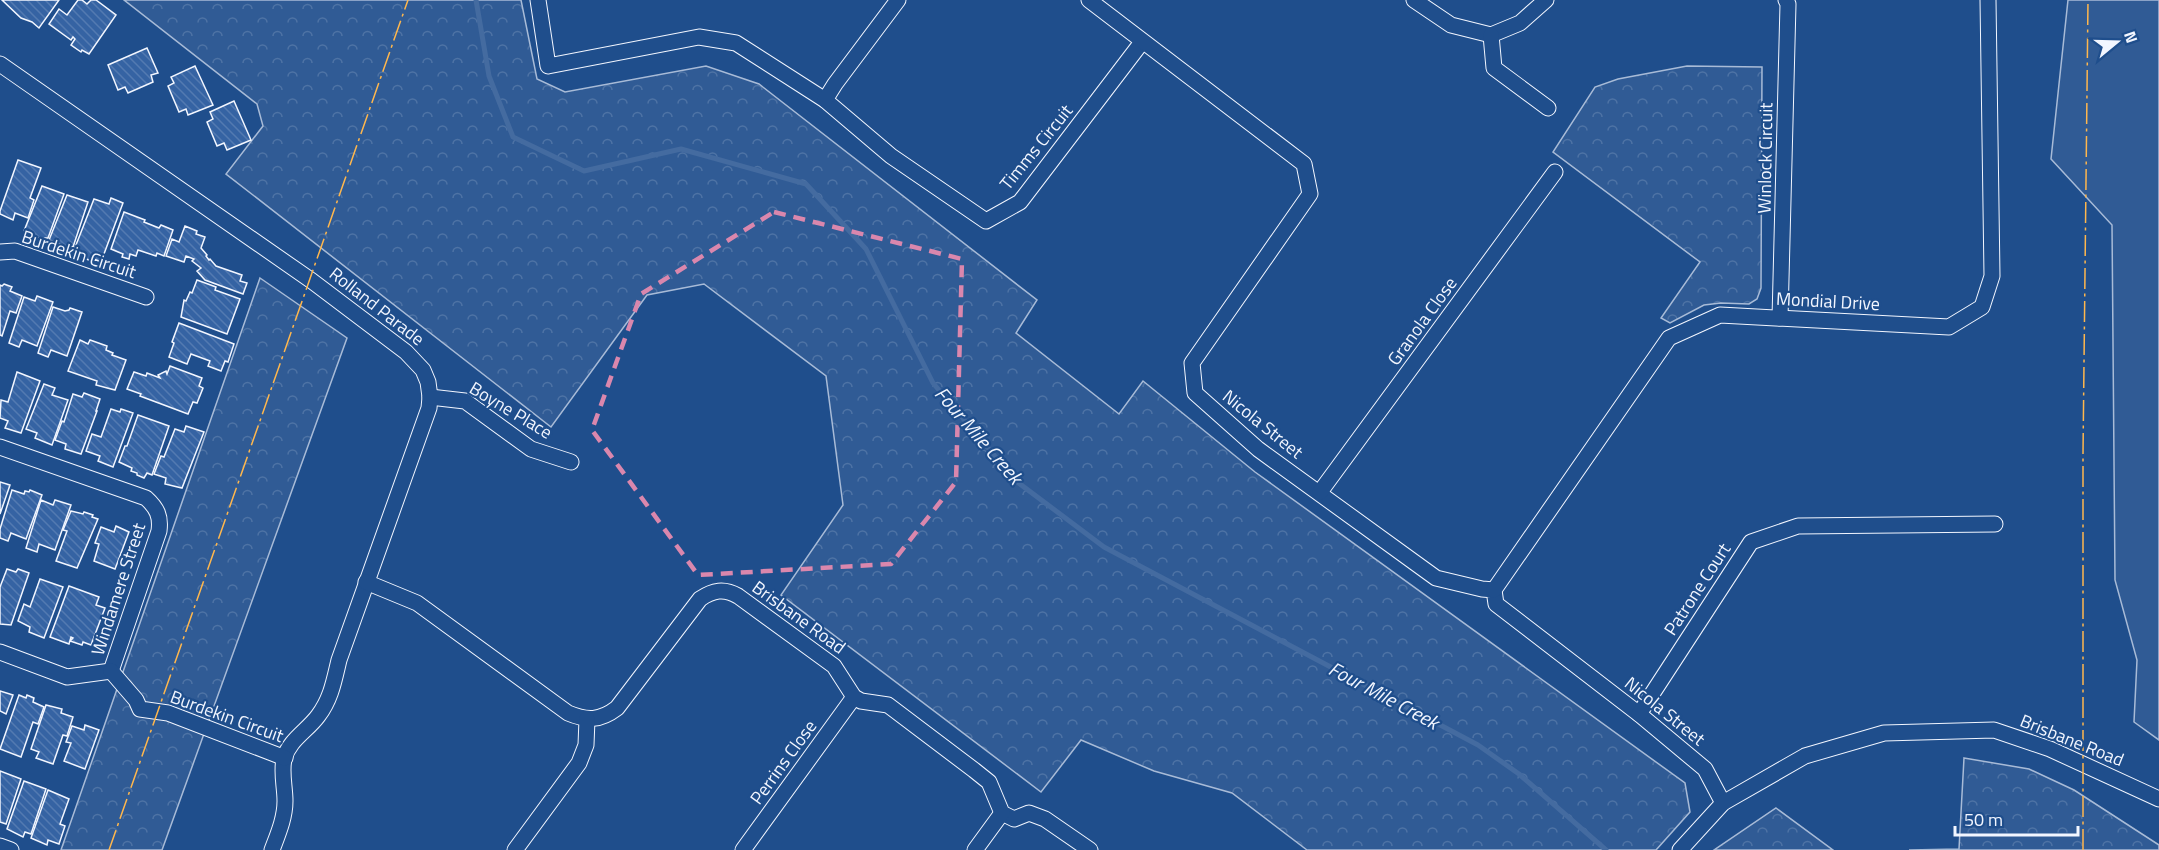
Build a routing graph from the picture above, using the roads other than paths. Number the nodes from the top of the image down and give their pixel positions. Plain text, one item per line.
1 (538, 0) edge
2 (898, 0) edge
3 (1089, 0) edge
4 (1414, 0) edge
5 (1546, 0) edge
6 (1786, 0) edge
7 (1988, 0) edge
8 (1491, 35) junction
9 (1142, 42) junction
10 (0, 64) edge
11 (825, 100) junction
12 (1548, 108) dead end
13 (1555, 172) dead end
14 (0, 252) edge
15 (146, 297) dead end
16 (1780, 318) junction
17 (430, 397) junction
18 (0, 447) edge
19 (571, 462) dead end
20 (1320, 492) junction
21 (1995, 524) dead end
22 (366, 582) junction
23 (1494, 590) junction
24 (0, 652) edge
25 (111, 671) junction
26 (854, 697) junction
27 (1639, 714) junction
28 (587, 719) junction
29 (285, 758) junction
30 (2159, 799) edge
31 (1723, 802) junction
32 (1002, 813) junction
33 (0, 846) edge
34 (11, 850) edge
35 (272, 850) edge
36 (515, 850) edge
37 (743, 850) edge
38 (975, 850) edge
39 (1090, 850) edge
40 (1680, 850) edge

1 - 11 street, Timms Circuit
2 - 11 street
3 - 9 street, Nicola Street
4 - 8 street
5 - 8 street
6 - 16 street, Winlock Circuit
7 - 16 street, Mondial Drive
8 - 12 street
9 - 11 street, Timms Circuit
9 - 20 street, Nicola Street
10 - 17 street, Rolland Parade
13 - 20 street, Granola Close
14 - 15 street, Burdekin Circuit
16 - 23 street, Mondial Drive
17 - 19 street, Boyne Place
17 - 22 street
18 - 25 street, Windamere Street
20 - 23 street, Nicola Street
21 - 27 street, Patrone Court
22 - 28 street
22 - 29 street
23 - 27 street, Nicola Street
24 - 25 street
25 - 29 street, Burdekin Circuit
26 - 28 street, Brisbane Road
26 - 32 street
26 - 37 street, Perrins Close
27 - 31 street, Nicola Street
28 - 36 street
29 - 35 street
30 - 31 street, Brisbane Road
31 - 40 street, Brisbane Road
32 - 38 street
32 - 39 street
33 - 34 street

